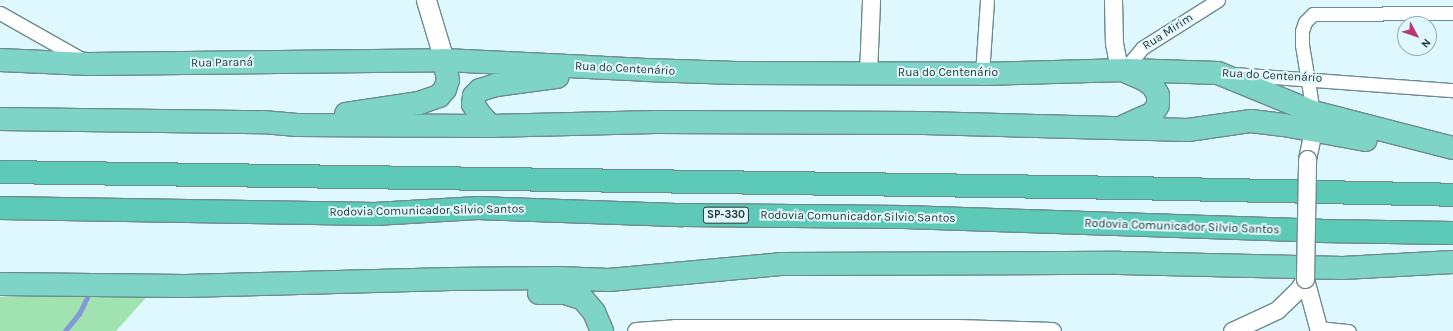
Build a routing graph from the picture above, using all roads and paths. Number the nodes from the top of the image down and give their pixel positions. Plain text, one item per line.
1 (426, 0) edge
2 (871, 0) edge
3 (987, 0) edge
4 (1113, 0) edge
5 (1218, 0) edge
6 (0, 13) edge
7 (1453, 13) edge
8 (0, 60) edge
9 (444, 60) junction
10 (89, 64) junction
11 (646, 70) junction
12 (1123, 71) junction
13 (868, 73) junction
14 (1218, 73) junction
15 (982, 74) junction
16 (1307, 78) junction
17 (1453, 90) edge
18 (0, 119) edge
19 (1313, 121) junction
20 (263, 122) junction
21 (1284, 125) junction
22 (491, 126) junction
23 (1123, 127) junction
24 (1453, 148) edge
25 (1307, 159) junction
26 (1453, 160) edge
27 (0, 172) edge
28 (1453, 195) edge
29 (0, 208) edge
30 (1453, 233) edge
31 (1453, 262) edge
32 (451, 279) junction
33 (1305, 279) junction
34 (0, 284) edge
35 (1318, 330) edge
36 (602, 331) edge
37 (636, 331) edge
38 (1052, 331) edge
39 (1232, 331) edge
40 (1349, 331) edge

1 - 9 main road
2 - 13 street
3 - 15 street
4 - 12 street
5 - 12 street, Rua Mirim
6 - 10 street
7 - 16 street
8 - 10 highway, Rua Paraná
9 - 10 highway, Rua Paraná
9 - 11 highway, Rua do Centenário
9 - 20 highway
11 - 13 highway, Rua do Centenário
11 - 22 highway
12 - 14 highway, Rua do Centenário
12 - 15 highway, Rua do Centenário
12 - 23 highway
13 - 15 highway, Rua do Centenário
14 - 16 street, Rua do Centenário
14 - 19 highway
16 - 17 street, Rua do Centenário
16 - 19 street
18 - 20 highway
19 - 21 highway
19 - 24 highway
19 - 25 street
19 - 26 highway
20 - 22 highway
21 - 23 highway
21 - 25 street
22 - 23 highway
25 - 33 street, bridge
27 - 28 highway
29 - 30 highway, Rodovia Comunicador Silvio Santos / SP-330
31 - 32 highway
32 - 34 highway
32 - 36 highway
33 - 35 street
33 - 39 street
35 - 40 street
37 - 38 street

